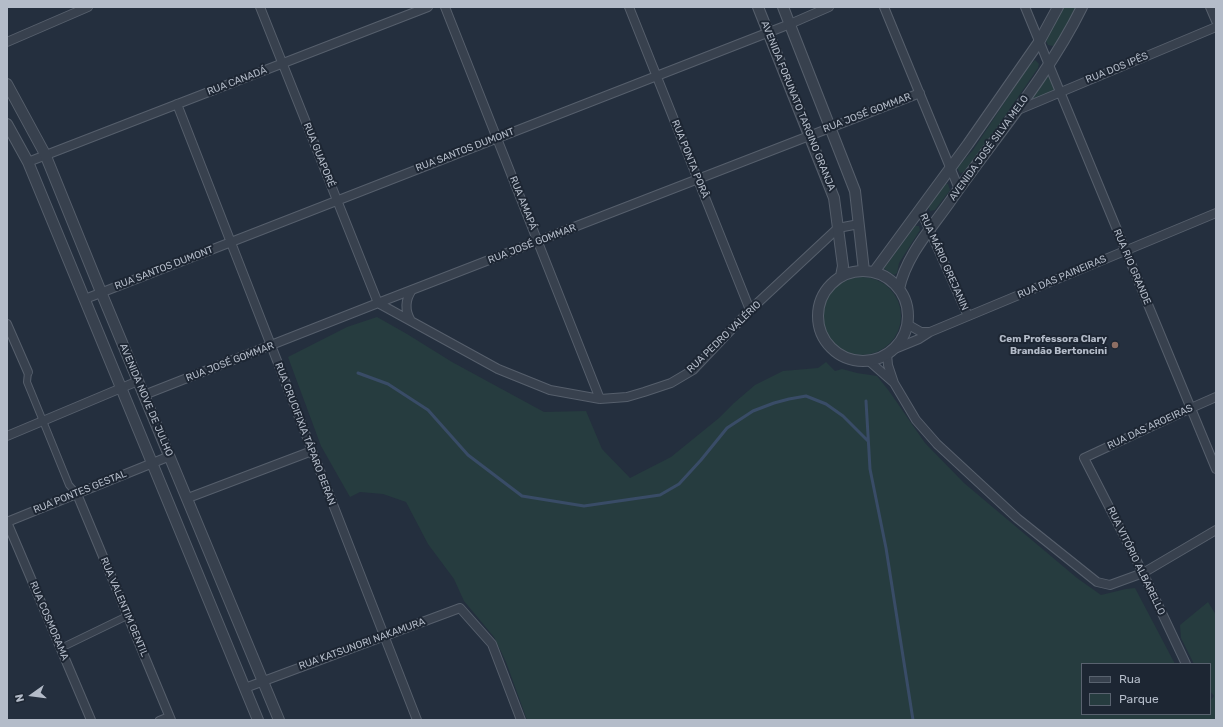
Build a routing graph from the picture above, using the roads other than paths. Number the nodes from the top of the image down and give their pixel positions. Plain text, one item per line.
1 (88, 7) edge
2 (260, 7) edge
3 (428, 7) edge
4 (445, 7) edge
5 (629, 7) edge
6 (758, 7) edge
7 (783, 7) edge
8 (829, 7) edge
9 (884, 7) edge
10 (1025, 7) edge
11 (1058, 7) edge
12 (1082, 7) edge
13 (1210, 7) edge
14 (1216, 21) edge
15 (790, 24) junction
16 (1216, 27) edge
17 (768, 32) junction
18 (7, 42) edge
19 (1039, 42) junction
20 (282, 63) junction
21 (1049, 65) junction
22 (657, 76) junction
23 (7, 84) edge
24 (1059, 92) junction
25 (920, 93) junction
26 (177, 104) junction
27 (1018, 110) junction
28 (7, 124) edge
29 (831, 128) junction
30 (810, 136) junction
31 (497, 138) junction
32 (45, 154) junction
33 (28, 162) junction
34 (950, 167) junction
35 (698, 180) junction
36 (959, 189) junction
37 (337, 200) junction
38 (920, 209) junction
39 (1216, 213) edge
40 (859, 224) junction
41 (838, 228) junction
42 (930, 230) junction
43 (230, 242) junction
44 (539, 242) junction
45 (1125, 250) junction
46 (869, 271) junction
47 (841, 276) junction
48 (899, 289) junction
49 (412, 290) junction
50 (101, 292) junction
51 (85, 299) junction
52 (378, 303) junction
53 (750, 310) junction
54 (968, 316) junction
55 (412, 321) junction
56 (7, 324) edge
57 (907, 324) junction
58 (930, 332) junction
59 (271, 346) junction
60 (889, 352) junction
61 (869, 361) junction
62 (28, 372) joint
63 (138, 381) junction
64 (894, 383) junction
65 (122, 388) junction
66 (144, 396) junction
67 (1216, 397) edge
68 (600, 399) junction
69 (1191, 408) junction
70 (43, 421) junction
71 (7, 436) edge
72 (312, 450) junction
73 (170, 456) junction
74 (1084, 458) joint
75 (152, 463) junction
76 (1216, 469) edge
77 (76, 494) junction
78 (188, 498) junction
79 (7, 522) edge
80 (1216, 530) edge
81 (1143, 573) junction
82 (127, 616) junction
83 (384, 636) junction
84 (61, 648) junction
85 (1186, 663) edge
86 (264, 681) junction
87 (245, 688) junction
88 (170, 718) edge
89 (91, 720) edge
90 (159, 720) edge
91 (258, 720) edge
92 (279, 720) edge
93 (417, 720) edge
94 (521, 720) edge

1 - 18 street
2 - 20 street, RUA GUAPORÉ
3 - 20 street, RUA CANADÁ
4 - 31 street, RUA AMAPÁ
5 - 22 street, RUA PONTA PORÂ
6 - 17 street, AVENIDA FORUNATO TARGINO GRANJA
7 - 15 street
8 - 15 street, RUA SANTOS DUMONT
9 - 25 street
10 - 19 street
11 - 19 street, AVENIDA JOSÉ SILVA MELO
12 - 21 street, AVENIDA JOSÉ SILVA MELO
13 - 14 street
15 - 17 street, RUA SANTOS DUMONT
15 - 29 street
16 - 24 street, RUA DOS IPÊS
17 - 22 street, RUA SANTOS DUMONT
17 - 30 street, AVENIDA FORUNATO TARGINO GRANJA
19 - 21 street, RUA RIO GRANDE
19 - 34 street, AVENIDA JOSÉ SILVA MELO
20 - 26 street, RUA CANADÁ
20 - 37 street, RUA GUAPORÉ
21 - 24 street, RUA RIO GRANDE
21 - 27 street, AVENIDA JOSÉ SILVA MELO
22 - 31 street, RUA SANTOS DUMONT
22 - 35 street, RUA PONTA PORÂ
23 - 32 street, AVENIDA NOVE DE JULHO
24 - 27 street, RUA DOS IPÊS
24 - 45 street, RUA RIO GRANDE
25 - 29 street, RUA JOSÉ GOMMAR
25 - 34 street
26 - 32 street, RUA CANADÁ
26 - 43 street, RUA CRUCIFIXIA TÁPARO BERAN
27 - 36 street, AVENIDA JOSÉ SILVA MELO
28 - 33 street, AVENIDA NOVE DE JULHO
29 - 30 street, RUA JOSÉ GOMMAR
29 - 40 street
30 - 35 street, RUA JOSÉ GOMMAR
30 - 41 street, AVENIDA FORUNATO TARGINO GRANJA
31 - 37 street, RUA SANTOS DUMONT
31 - 44 street, RUA AMAPÁ
32 - 33 street, RUA CANADÁ
32 - 50 street, AVENIDA NOVE DE JULHO
33 - 51 street, AVENIDA NOVE DE JULHO
34 - 36 street
34 - 38 street, AVENIDA JOSÉ SILVA MELO
35 - 44 street, RUA JOSÉ GOMMAR
35 - 53 street, RUA PONTA PORÂ
36 - 42 street, AVENIDA JOSÉ SILVA MELO
37 - 43 street, RUA SANTOS DUMONT
37 - 52 street, RUA GUAPORÉ
38 - 42 street, RUA MÁRIO GREJANIN
38 - 46 street, AVENIDA JOSÉ SILVA MELO
39 - 45 street, RUA DAS PAINEIRAS
40 - 41 street
40 - 46 street
41 - 47 street, AVENIDA FORUNATO TARGINO GRANJA
41 - 53 street, RUA PEDRO VALÉRIO
42 - 48 street, AVENIDA JOSÉ SILVA MELO
42 - 54 street, RUA MÁRIO GREJANIN
43 - 50 street, RUA SANTOS DUMONT
43 - 59 street, RUA CRUCIFIXIA TÁPARO BERAN
44 - 49 street, RUA JOSÉ GOMMAR
44 - 68 street, RUA AMAPÁ
45 - 54 street, RUA DAS PAINEIRAS
45 - 69 street, RUA RIO GRANDE
46 - 47 street
46 - 48 street
47 - 61 street
48 - 57 street
49 - 52 street, RUA JOSÉ GOMMAR
49 - 55 street
50 - 51 street, RUA SANTOS DUMONT
50 - 63 street, AVENIDA NOVE DE JULHO
51 - 65 street, AVENIDA NOVE DE JULHO
52 - 55 street, RUA PEDRO VALÉRIO
52 - 59 street, RUA JOSÉ GOMMAR
53 - 68 street, RUA PEDRO VALÉRIO
54 - 58 street, RUA DAS PAINEIRAS
55 - 68 street, RUA PEDRO VALÉRIO
56 - 62 street
57 - 58 street
57 - 60 street
58 - 60 street, RUA DAS PAINEIRAS
59 - 66 street, RUA JOSÉ GOMMAR
59 - 72 street, RUA CRUCIFIXIA TÁPARO BERAN
60 - 61 street
60 - 64 street
61 - 64 street
62 - 70 street
63 - 65 street
63 - 66 street, AVENIDA NOVE DE JULHO
64 - 81 street
65 - 70 street
65 - 75 street, AVENIDA NOVE DE JULHO
66 - 73 street, AVENIDA NOVE DE JULHO
67 - 69 street, RUA DAS AROEIRAS
69 - 74 street, RUA DAS AROEIRAS
69 - 76 street, RUA RIO GRANDE
70 - 71 street
70 - 77 street
72 - 78 street
72 - 83 street, RUA CRUCIFIXIA TÁPARO BERAN
73 - 75 street, RUA PONTES GESTAL
73 - 78 street, AVENIDA NOVE DE JULHO
74 - 81 street, RUA VITÓRIO ALBARELLO
75 - 77 street, RUA PONTES GESTAL
75 - 87 street, AVENIDA NOVE DE JULHO
77 - 79 street, RUA PONTES GESTAL
77 - 82 street, RUA VALENTIM GENTIL
78 - 86 street, AVENIDA NOVE DE JULHO
79 - 84 street, RUA COSMORAMA
80 - 81 street
81 - 85 street, RUA VITÓRIO ALBARELLO
82 - 84 street
82 - 88 street, RUA VALENTIM GENTIL
83 - 86 street, RUA KATSUNORI NAKAMURA
83 - 93 street, RUA CRUCIFIXIA TÁPARO BERAN
83 - 94 street, RUA KATSUNORI NAKAMURA
84 - 89 street, RUA COSMORAMA
86 - 87 street, RUA KATSUNORI NAKAMURA
86 - 92 street, AVENIDA NOVE DE JULHO
87 - 91 street, AVENIDA NOVE DE JULHO
88 - 90 street

